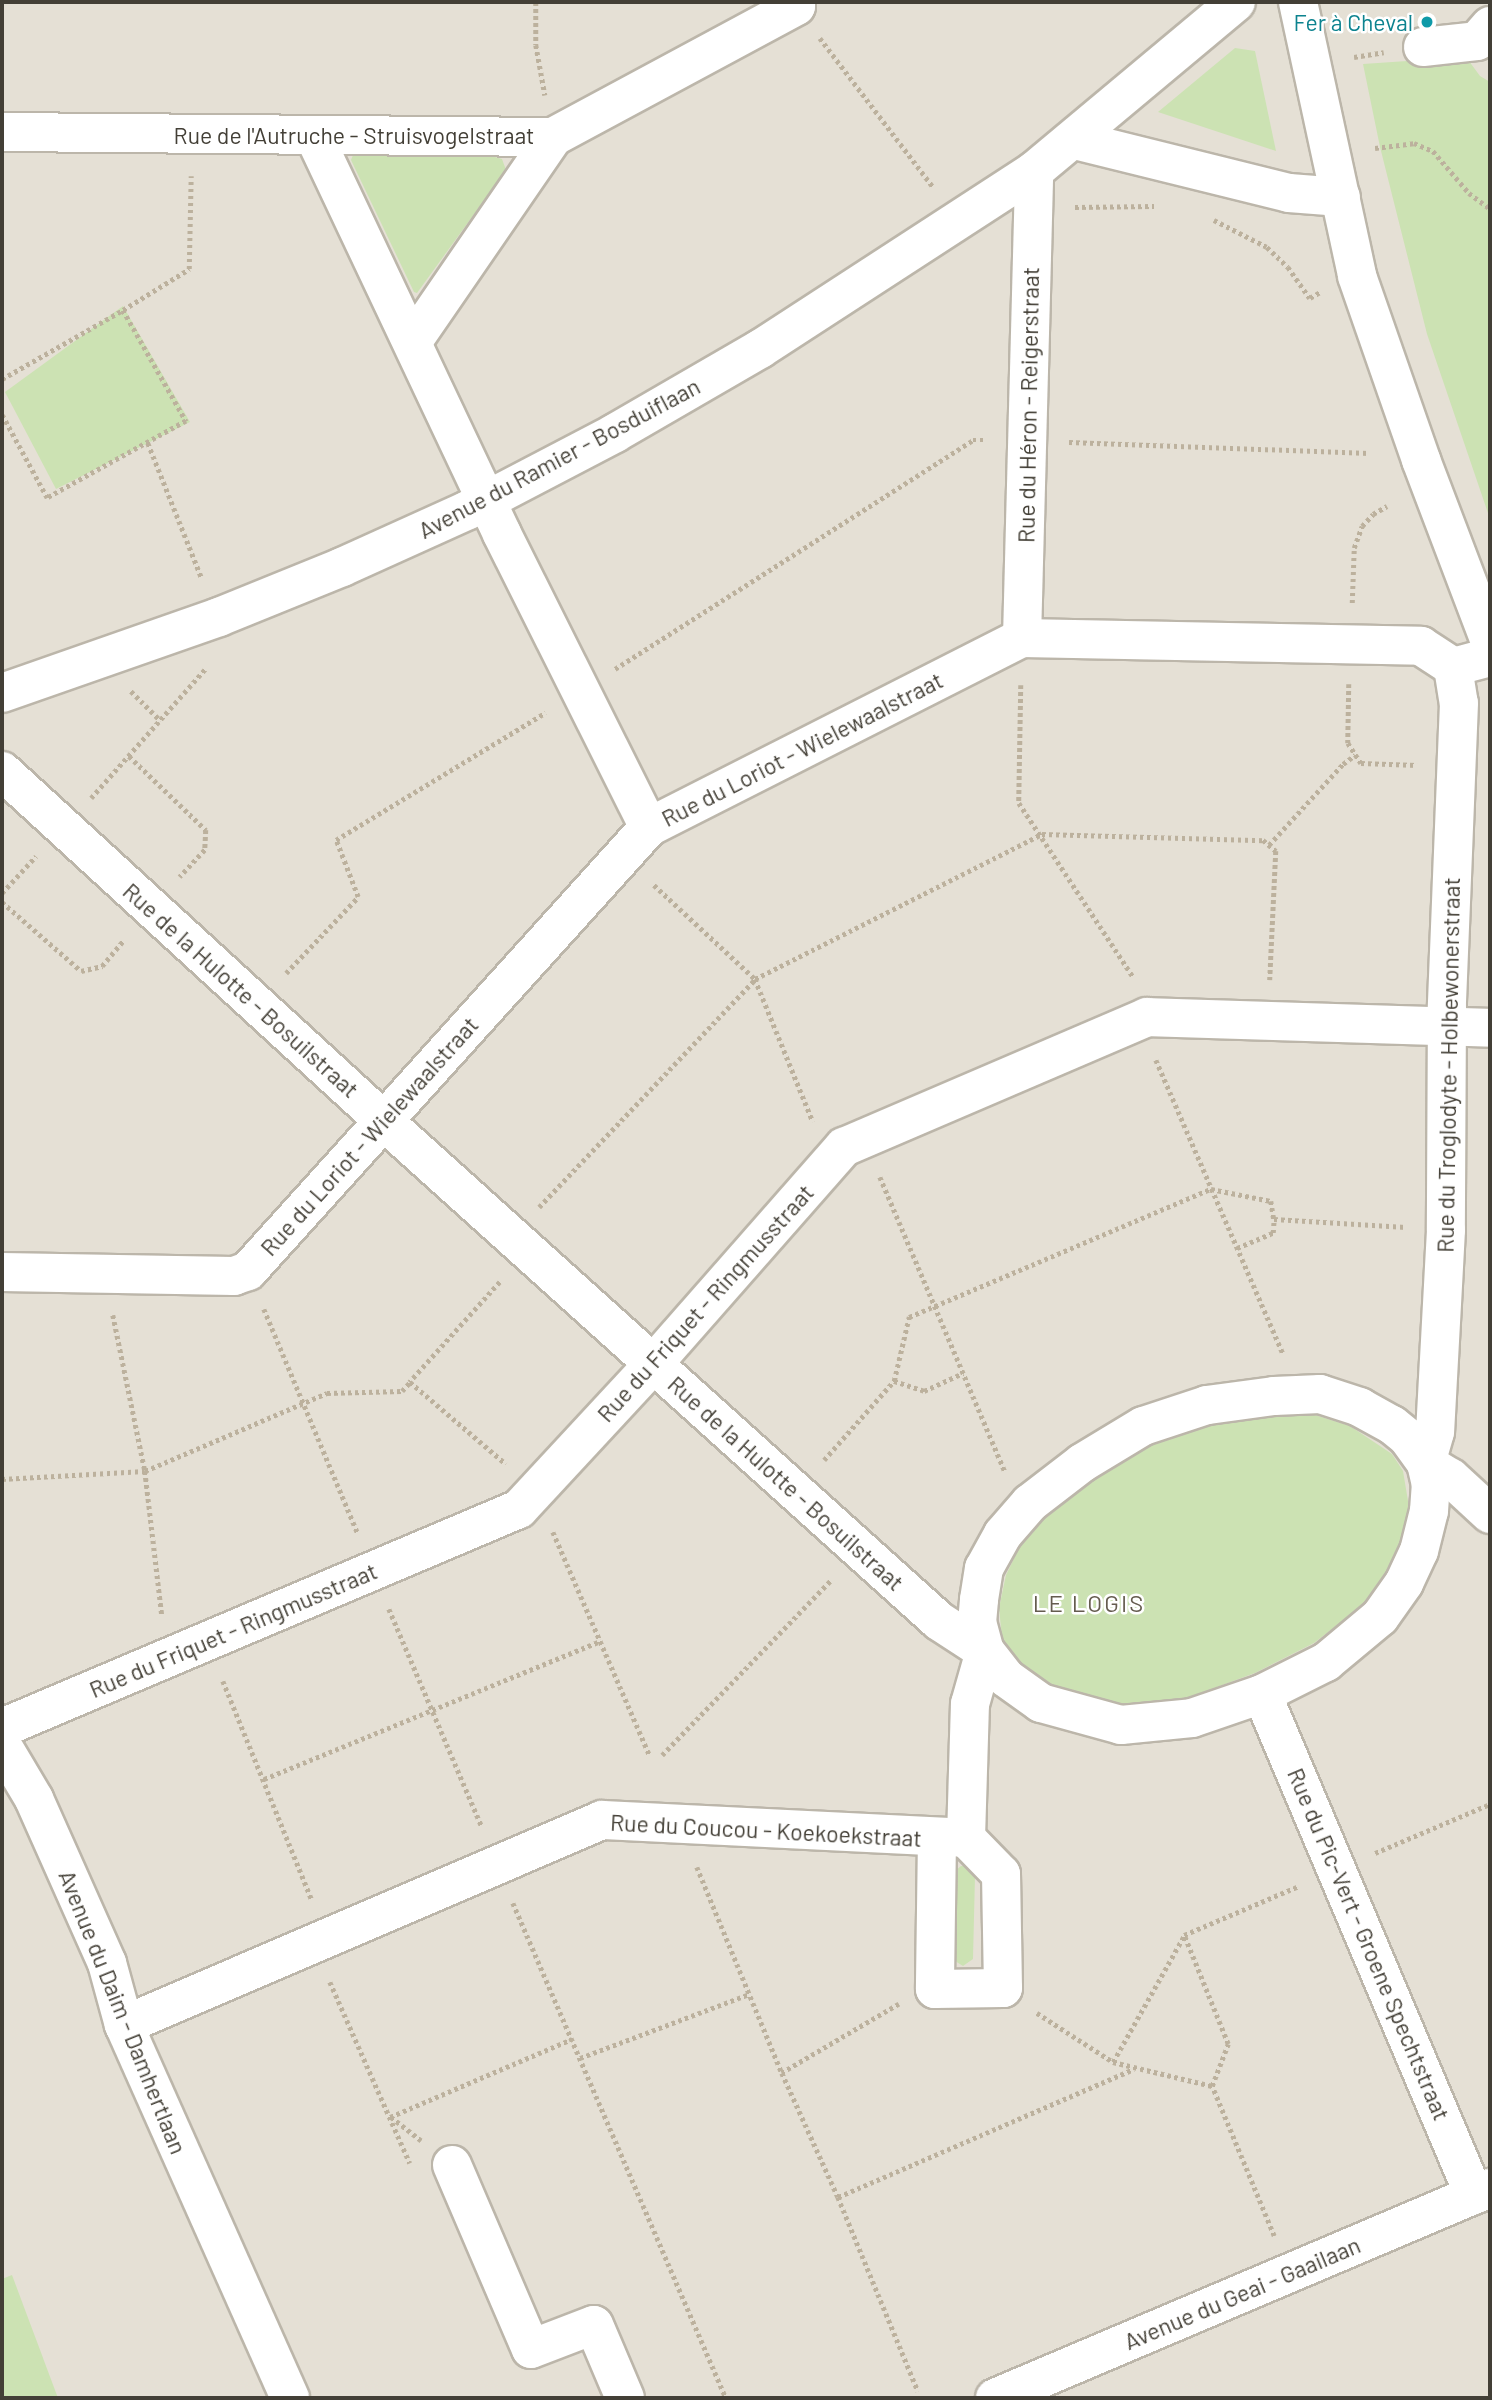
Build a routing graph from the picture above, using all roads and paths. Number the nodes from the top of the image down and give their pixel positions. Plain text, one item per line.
1 (536, 2) edge
2 (796, 2) edge
3 (1236, 2) edge
4 (1298, 2) edge
5 (1490, 26) edge
6 (817, 34) dead end
7 (1407, 49) joint
8 (1354, 57) dead end
9 (550, 120) junction
10 (2, 132) edge
11 (314, 136) junction
12 (1075, 140) junction
13 (1375, 148) dead end
14 (191, 164) dead end
15 (1034, 171) junction
16 (936, 192) dead end
17 (1341, 197) junction
18 (1072, 207) dead end
19 (1161, 208) dead end
20 (1490, 209) edge
21 (1209, 218) dead end
22 (1329, 285) dead end
23 (123, 310) junction
24 (413, 341) junction
25 (2, 379) edge
26 (2, 415) edge
27 (997, 440) dead end
28 (1060, 442) dead end
29 (148, 443) junction
30 (1369, 453) dead end
31 (486, 501) junction
32 (1387, 506) dead end
33 (203, 581) dead end
34 (1352, 610) dead end
35 (1490, 642) edge
36 (1022, 656) junction
37 (1490, 657) edge
38 (213, 660) dead end
39 (1453, 667) junction
40 (606, 674) dead end
41 (1350, 677) dead end
42 (130, 691) dead end
43 (2, 693) edge
44 (554, 707) dead end
45 (161, 721) junction
46 (1356, 755) junction
47 (129, 756) junction
48 (1423, 765) dead end
49 (2, 771) edge
50 (86, 803) dead end
51 (649, 827) junction
52 (1042, 834) junction
53 (1269, 845) junction
54 (39, 854) dead end
55 (645, 877) dead end
56 (173, 885) dead end
57 (2, 893) edge
58 (2, 902) edge
59 (129, 934) dead end
60 (755, 979) junction
61 (279, 980) dead end
62 (1270, 988) dead end
63 (1141, 989) dead end
64 (1447, 1026) junction
65 (1490, 1028) edge
66 (1153, 1052) dead end
67 (383, 1120) junction
68 (816, 1129) dead end
69 (877, 1170) dead end
70 (1211, 1189) junction
71 (535, 1212) dead end
72 (1274, 1219) junction
73 (1420, 1228) dead end
74 (1237, 1248) junction
75 (2, 1272) edge
76 (505, 1276) dead end
77 (261, 1302) dead end
78 (935, 1306) junction
79 (111, 1308) dead end
80 (654, 1363) junction
81 (1287, 1363) dead end
82 (963, 1373) junction
83 (894, 1381) junction
84 (410, 1382) junction
85 (303, 1402) junction
86 (1426, 1463) junction
87 (816, 1469) dead end
88 (145, 1471) junction
89 (515, 1471) dead end
90 (1008, 1478) dead end
91 (2, 1479) edge
92 (1490, 1514) edge
93 (548, 1521) dead end
94 (357, 1533) dead end
95 (835, 1576) dead end
96 (385, 1600) dead end
97 (163, 1625) dead end
98 (601, 1641) junction
99 (985, 1651) junction
100 (220, 1674) dead end
101 (1262, 1694) junction
102 (433, 1711) junction
103 (2, 1728) edge
104 (2, 1745) edge
105 (662, 1755) dead end
106 (649, 1756) dead end
107 (264, 1779) junction
108 (1490, 1804) edge
109 (485, 1834) dead end
110 (1366, 1858) dead end
111 (695, 1863) dead end
112 (1304, 1884) dead end
113 (508, 1891) dead end
114 (314, 1904) dead end
115 (1184, 1935) junction
116 (750, 1994) junction
117 (908, 1998) dead end
118 (1026, 2006) dead end
119 (124, 2025) junction
120 (572, 2039) junction
121 (580, 2058) junction
122 (1113, 2063) junction
123 (1134, 2069) junction
124 (782, 2073) junction
125 (1212, 2086) junction
126 (452, 2165) joint
127 (1482, 2191) edge
128 (838, 2197) junction
129 (1276, 2240) dead end
130 (918, 2391) dead end
131 (290, 2398) edge
132 (625, 2398) edge
133 (726, 2398) edge
134 (995, 2398) edge

1 - 9 path
2 - 9 street, Rue de l'Autruche - Struisvogelstraat
3 - 12 street, Avenue du Ramier - Bosduiflaan
4 - 17 street
5 - 7 street
6 - 16 path
7 - 8 path
9 - 11 street, Rue de l'Autruche - Struisvogelstraat
9 - 24 street
10 - 11 street, Rue de l'Autruche - Struisvogelstraat
11 - 24 street
12 - 15 street, Avenue du Ramier - Bosduiflaan
12 - 17 street
13 - 20 path
14 - 23 path
15 - 31 street, Avenue du Ramier - Bosduiflaan
15 - 36 street, Rue du Héron - Reigerstraat
17 - 35 street
18 - 19 path
21 - 22 path
23 - 25 path
23 - 29 path
24 - 31 street
26 - 29 path
27 - 40 path
28 - 30 path
29 - 33 path
31 - 43 street, Avenue du Ramier - Bosduiflaan
31 - 51 street
32 - 34 path
36 - 39 street, Rue du Loriot - Wielewaalstraat
36 - 51 street, Rue du Loriot - Wielewaalstraat
36 - 52 path
37 - 39 street
38 - 45 path
39 - 64 street, Rue du Troglodyte - Holbewonerstraat
41 - 46 path
42 - 45 path
44 - 61 path
45 - 47 path
46 - 48 path
46 - 53 path
47 - 50 path
47 - 56 path
49 - 67 street, Rue de la Hulotte - Bosuilstraat
51 - 67 street, Rue du Loriot - Wielewaalstraat
52 - 53 path
52 - 60 path
52 - 63 path
53 - 62 path
54 - 57 path
55 - 60 path
58 - 59 path
60 - 68 path
60 - 71 path
64 - 65 street, Rue du Friquet - Ringmusstraat
64 - 80 street, Rue du Friquet - Ringmusstraat
64 - 86 street, Rue du Troglodyte - Holbewonerstraat
66 - 70 path
67 - 75 street, Rue du Loriot - Wielewaalstraat
67 - 80 street, Rue de la Hulotte - Bosuilstraat
69 - 78 path
70 - 72 path
70 - 74 path
70 - 78 path
72 - 73 path
72 - 74 path
74 - 81 path
76 - 84 path
77 - 85 path
78 - 82 path
78 - 83 path
79 - 88 path
80 - 99 street, Rue de la Hulotte - Bosuilstraat
80 - 103 street, Rue du Friquet - Ringmusstraat
82 - 83 path
82 - 90 path
83 - 87 path
84 - 85 path
84 - 89 path
85 - 88 path
85 - 94 path
86 - 92 street
86 - 99 street
86 - 101 street
88 - 91 path
88 - 97 path
93 - 98 path
95 - 105 path
96 - 102 path
98 - 102 path
98 - 106 path
99 - 101 street
99 - 119 street, Rue du Coucou - Koekoekstraat
100 - 107 path
101 - 127 street, Rue du Pic-Vert - Groene Spechtstraat
102 - 107 path
102 - 109 path
104 - 119 street, Avenue du Daim - Damhertlaan
107 - 114 path
108 - 110 path
111 - 116 path
112 - 115 path
113 - 120 path
115 - 122 path
115 - 125 path
116 - 121 path
116 - 124 path
117 - 124 path
118 - 122 path
119 - 131 street, Avenue du Daim - Damhertlaan
120 - 121 path
120 - 126 path
121 - 133 path
122 - 123 path
123 - 125 path
123 - 128 path
124 - 128 path
125 - 129 path
126 - 132 street
127 - 134 street, Avenue du Geai - Gaailaan
128 - 130 path

